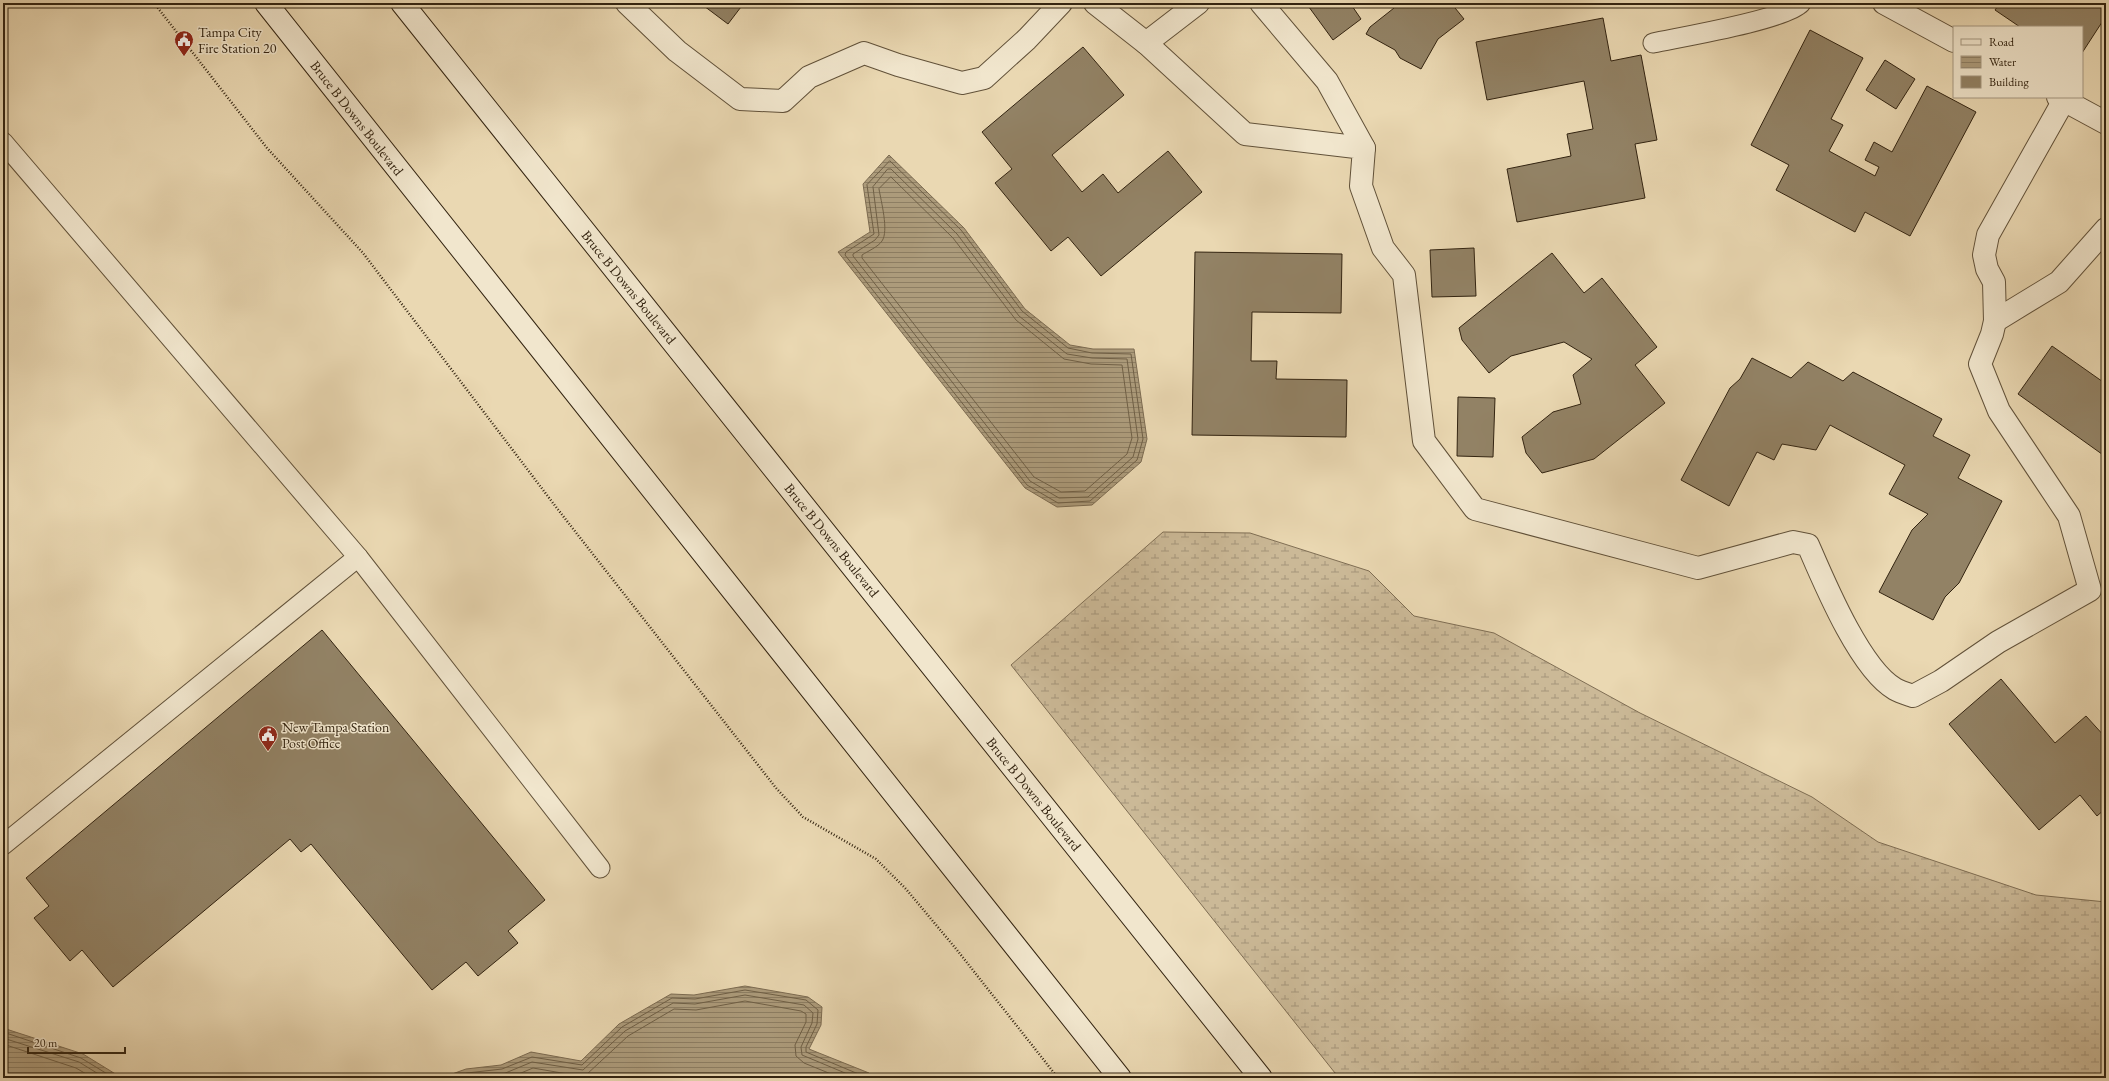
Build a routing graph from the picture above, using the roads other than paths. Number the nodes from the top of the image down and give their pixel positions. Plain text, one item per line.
1 (266, 3) edge
2 (402, 3) edge
3 (627, 3) edge
4 (1061, 3) edge
5 (1095, 3) edge
6 (1198, 3) edge
7 (1261, 3) edge
8 (1801, 3) edge
9 (1884, 3) edge
10 (1953, 40) edge
11 (1146, 43) junction
12 (1653, 43) dead end
13 (2061, 99) edge
14 (2106, 122) edge
15 (3, 142) edge
16 (1364, 148) junction
17 (2106, 229) edge
18 (1994, 321) junction
19 (358, 557) junction
20 (3, 845) edge
21 (600, 868) dead end
22 (1120, 1078) edge
23 (1261, 1078) edge

1 - 22 street, Bruce B Downs Boulevard
2 - 23 street, Bruce B Downs Boulevard
3 - 4 street
5 - 11 street
6 - 11 street
7 - 16 street
8 - 12 lane
9 - 10 street
11 - 16 street
13 - 14 street
13 - 18 street
15 - 19 lane
16 - 18 street
17 - 18 street
19 - 20 lane
19 - 21 lane

